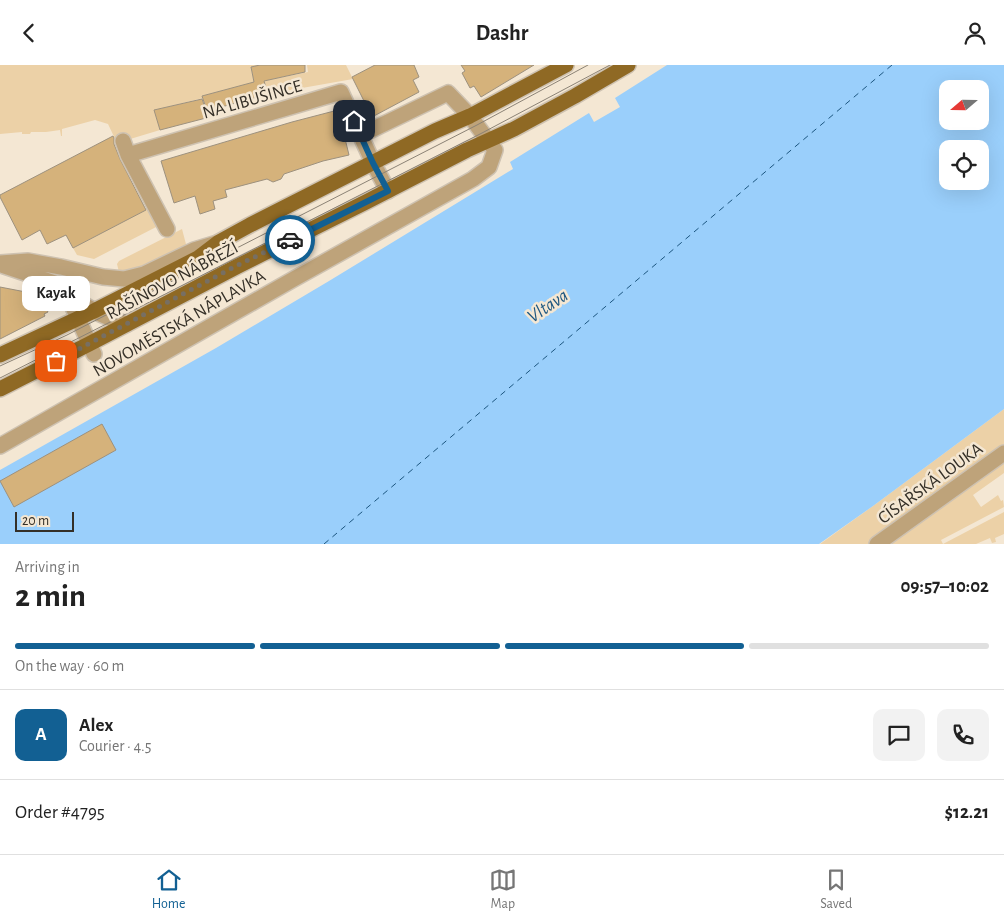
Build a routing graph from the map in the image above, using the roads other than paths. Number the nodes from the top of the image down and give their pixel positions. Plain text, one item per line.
1 (566, 65) edge
2 (628, 65) edge
3 (474, 121) junction
4 (361, 135) junction
5 (492, 145) junction
6 (373, 163) junction
7 (388, 191) junction
8 (168, 229) dead end
9 (219, 242) junction
10 (0, 264) edge
11 (71, 301) junction
12 (94, 311) junction
13 (71, 322) junction
14 (127, 324) junction
15 (92, 349) junction
16 (0, 355) edge
17 (0, 389) edge
18 (0, 446) edge
19 (1004, 453) edge
20 (877, 544) edge

1 - 3 main road, RAŠÍNOVO NÁBŘEŽÍ
2 - 5 main road, RAŠÍNOVO NÁBŘEŽÍ
3 - 4 street
3 - 5 street
3 - 6 main road, RAŠÍNOVO NÁBŘEŽÍ
4 - 6 street, NA LIBUŠINCE
4 - 8 street, NA LIBUŠINCE
5 - 7 main road, RAŠÍNOVO NÁBŘEŽÍ
5 - 18 street, NOVOMĚSTSKÁ NÁPLAVKA
6 - 7 street
6 - 9 main road, RAŠÍNOVO NÁBŘEŽÍ
7 - 14 main road, RAŠÍNOVO NÁBŘEŽÍ
9 - 10 street, RAŠÍNOVO NÁBŘEŽÍ
9 - 12 main road, RAŠÍNOVO NÁBŘEŽÍ
10 - 11 street
11 - 12 street
11 - 13 street
12 - 13 main road, RAŠÍNOVO NÁBŘEŽÍ
12 - 14 street
13 - 15 street
13 - 16 main road, RAŠÍNOVO NÁBŘEŽÍ
14 - 15 main road, RAŠÍNOVO NÁBŘEŽÍ
15 - 17 main road, RAŠÍNOVO NÁBŘEŽÍ
19 - 20 street, CÍSAŘSKÁ LOUKA

